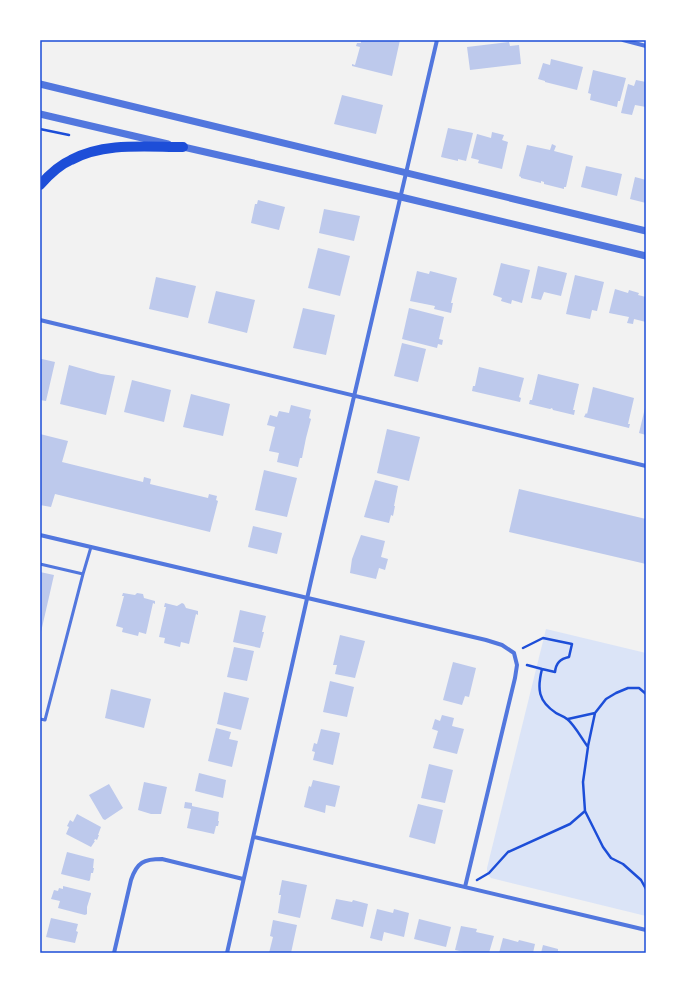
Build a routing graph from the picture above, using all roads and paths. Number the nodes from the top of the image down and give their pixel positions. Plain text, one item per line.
1 (437, 40) edge
2 (623, 40) edge
3 (646, 46) edge
4 (40, 84) edge
5 (40, 114) edge
6 (40, 129) edge
7 (71, 135) dead end
8 (183, 147) junction
9 (406, 174) junction
10 (40, 185) edge
11 (401, 197) junction
12 (646, 231) edge
13 (646, 256) edge
14 (40, 320) edge
15 (354, 396) junction
16 (646, 466) edge
17 (40, 535) edge
18 (91, 547) junction
19 (40, 564) edge
20 (82, 574) junction
21 (307, 599) junction
22 (514, 653) junction
23 (517, 662) junction
24 (542, 669) junction
25 (646, 694) edge
26 (595, 713) junction
27 (40, 719) edge
28 (568, 719) junction
29 (588, 747) junction
30 (585, 811) junction
31 (254, 838) junction
32 (243, 879) junction
33 (465, 887) junction
34 (646, 889) edge
35 (646, 930) edge
36 (114, 953) edge
37 (227, 953) edge

1 - 9 street
2 - 3 street
4 - 9 street
5 - 8 street
6 - 7 path
8 - 10 main road
8 - 11 street
9 - 11 street
9 - 12 street
11 - 13 street
11 - 15 street
14 - 15 street
15 - 16 street
15 - 21 street
17 - 18 street
18 - 20 lane
18 - 21 street
19 - 20 lane
20 - 27 lane
21 - 22 street
21 - 31 street
22 - 23 street
22 - 24 path
23 - 24 path
23 - 33 street
24 - 28 path
25 - 26 path
26 - 28 path
26 - 29 path
28 - 29 path
29 - 30 path
30 - 33 path
30 - 34 path
31 - 32 street
31 - 33 street
32 - 36 street
32 - 37 street
33 - 35 street

